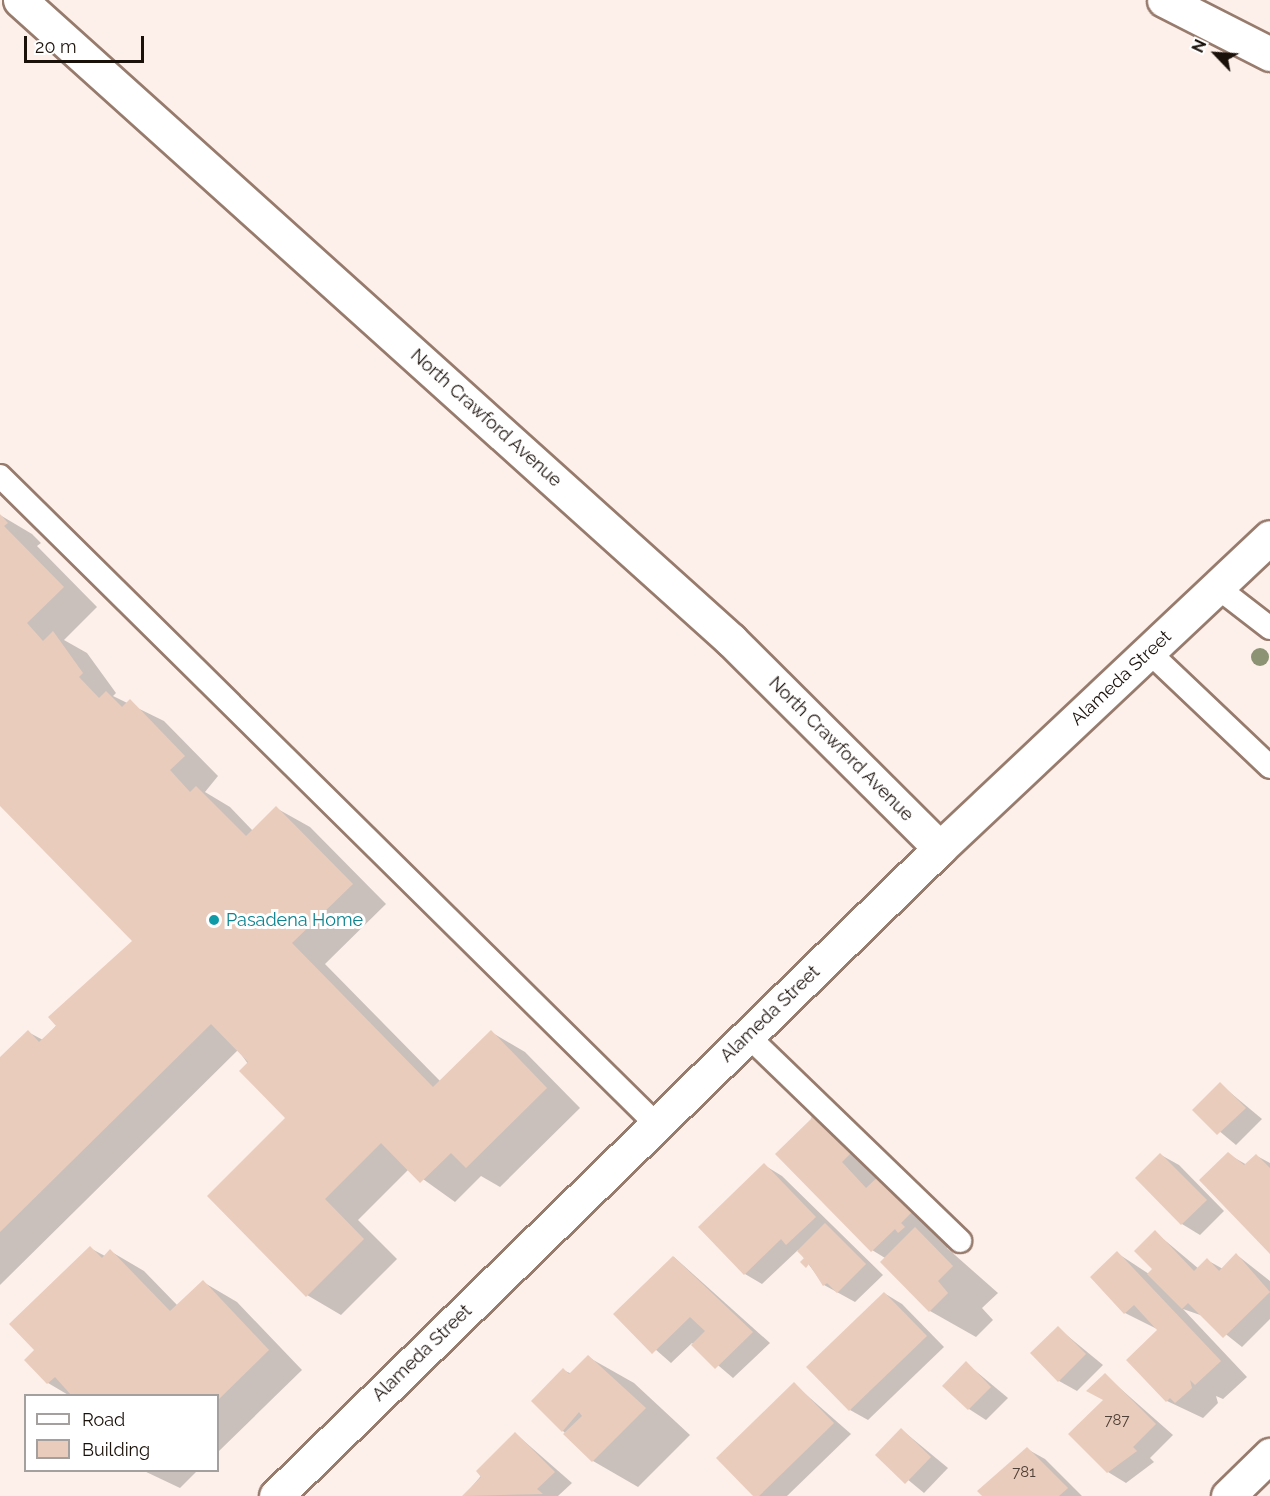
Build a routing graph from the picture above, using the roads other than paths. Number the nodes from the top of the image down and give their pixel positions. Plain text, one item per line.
1 (20, 0) edge
2 (1164, 0) edge
3 (1270, 54) edge
4 (0, 476) edge
5 (1270, 537) edge
6 (1217, 587) junction
7 (1270, 628) edge
8 (1149, 652) junction
9 (1270, 767) edge
10 (940, 848) junction
11 (748, 1036) junction
12 (657, 1125) junction
13 (960, 1241) dead end
14 (1270, 1455) edge
15 (276, 1496) edge
16 (1227, 1496) edge

1 - 10 street, North Crawford Avenue
2 - 3 street
4 - 12 lane
5 - 6 street, Alameda Street
6 - 7 lane
6 - 8 street, Alameda Street
8 - 9 lane
8 - 10 street, Alameda Street
10 - 11 street, Alameda Street
11 - 12 street, Alameda Street
11 - 13 lane
12 - 15 street, Alameda Street
14 - 16 street

